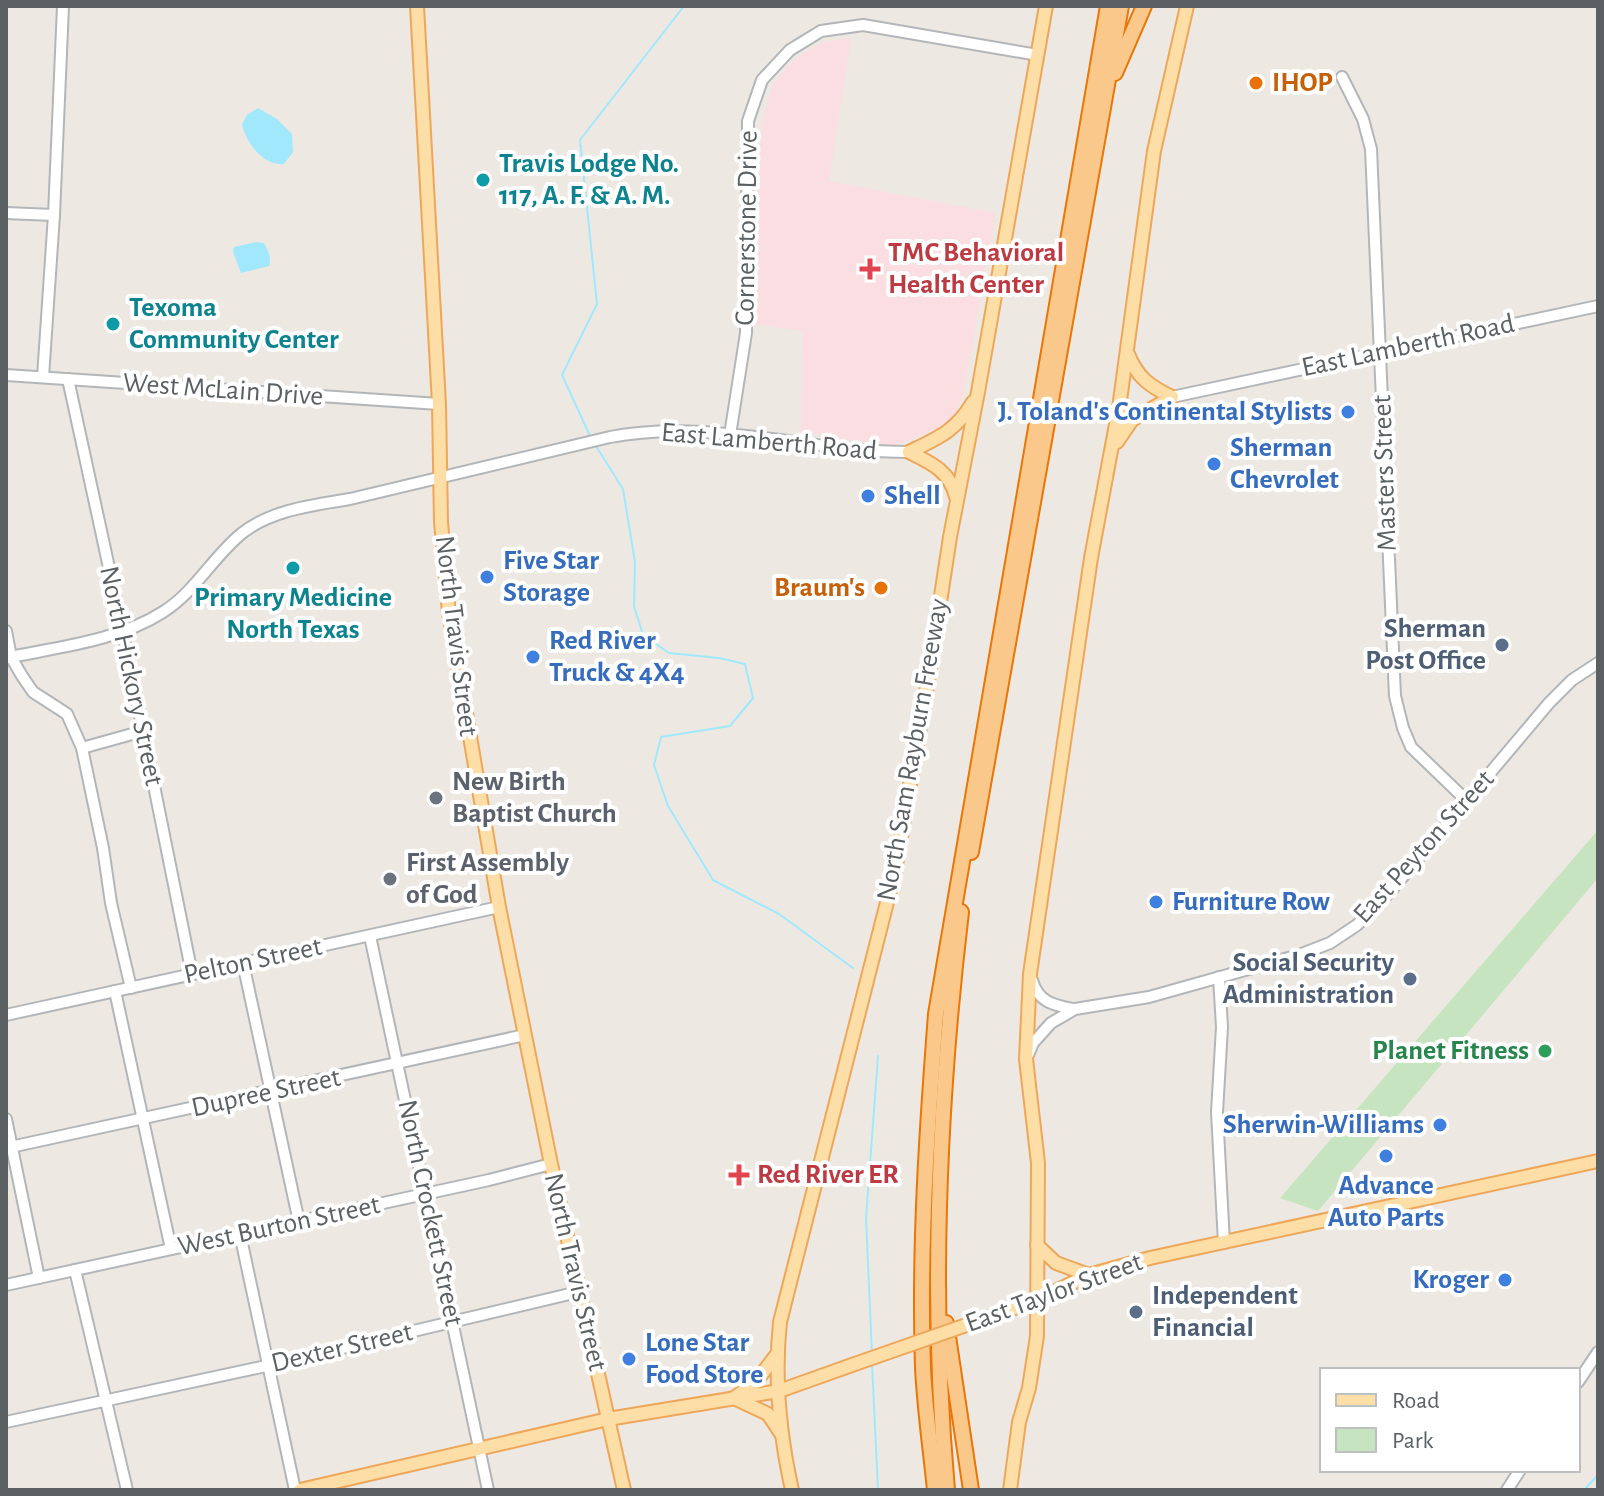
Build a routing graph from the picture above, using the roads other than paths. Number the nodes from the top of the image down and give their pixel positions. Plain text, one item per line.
1 (63, 6) edge
2 (417, 6) edge
3 (1046, 6) edge
4 (1108, 6) edge
5 (1121, 6) edge
6 (1144, 6) edge
7 (1187, 6) edge
8 (1038, 55) junction
9 (1342, 77) dead end
10 (1106, 96) junction
11 (6, 213) edge
12 (54, 215) junction
13 (1598, 306) edge
14 (1126, 350) junction
15 (1380, 352) junction
16 (6, 375) edge
17 (43, 377) junction
18 (68, 379) junction
19 (978, 392) junction
20 (1172, 397) junction
21 (439, 404) junction
22 (730, 435) junction
23 (1112, 451) junction
24 (909, 452) junction
25 (442, 478) junction
26 (957, 500) junction
27 (6, 631) edge
28 (123, 632) junction
29 (8, 657) edge
30 (1598, 663) edge
31 (143, 731) junction
32 (82, 748) junction
33 (1467, 801) junction
34 (499, 907) junction
35 (370, 936) junction
36 (243, 963) junction
37 (192, 974) junction
38 (1030, 974) junction
39 (1219, 977) junction
40 (131, 988) junction
41 (115, 991) junction
42 (1075, 1009) junction
43 (6, 1015) edge
44 (525, 1035) junction
45 (1026, 1059) junction
46 (397, 1064) junction
47 (270, 1092) junction
48 (6, 1119) edge
49 (143, 1119) junction
50 (9, 1148) edge
51 (1598, 1161) edge
52 (551, 1164) junction
53 (425, 1194) junction
54 (299, 1222) junction
55 (240, 1234) junction
56 (1224, 1243) junction
57 (1037, 1245) junction
58 (171, 1249) junction
59 (937, 1260) junction
60 (75, 1270) junction
61 (1089, 1275) junction
62 (39, 1278) junction
63 (6, 1285) edge
64 (578, 1292) junction
65 (1037, 1300) junction
66 (454, 1321) junction
67 (1598, 1352) edge
68 (777, 1354) junction
69 (266, 1366) junction
70 (1580, 1378) edge
71 (779, 1391) junction
72 (734, 1398) junction
73 (106, 1399) junction
74 (608, 1419) junction
75 (6, 1422) edge
76 (783, 1436) junction
77 (480, 1449) junction
78 (1519, 1472) edge
79 (127, 1490) edge
80 (297, 1490) edge
81 (488, 1490) edge
82 (624, 1490) edge
83 (792, 1490) edge
84 (935, 1490) edge
85 (947, 1490) edge
86 (971, 1490) edge
87 (1010, 1490) edge
88 (1507, 1490) edge

1 - 12 street
2 - 21 main road, North Travis Street
3 - 8 main road, North Sam Rayburn Freeway
4 - 84 highway
5 - 10 highway
6 - 10 highway
7 - 14 main road
8 - 19 main road, North Sam Rayburn Freeway
8 - 22 street, Cornerstone Drive
9 - 15 street, Masters Street
10 - 59 highway
11 - 12 street
12 - 17 street
13 - 15 street, East Lamberth Road
14 - 20 main road
14 - 23 main road
15 - 20 street, East Lamberth Road
15 - 33 street, Masters Street
16 - 17 street, West McLain Drive
17 - 18 street, West McLain Drive
18 - 21 street, West McLain Drive
18 - 28 street, North Hickory Street
19 - 24 main road
19 - 26 main road, North Sam Rayburn Freeway
20 - 23 main road
21 - 25 main road, North Travis Street
22 - 24 street, East Lamberth Road
22 - 25 street, East Lamberth Road
23 - 38 main road
24 - 26 main road
25 - 28 street, East Lamberth Road
25 - 34 main road, North Travis Street
26 - 68 main road, North Sam Rayburn Freeway
27 - 29 street
28 - 29 street, East Lamberth Road
28 - 31 street, North Hickory Street
29 - 32 street
30 - 33 street, East Peyton Street
31 - 32 street
31 - 37 street, North Hickory Street
32 - 40 street
33 - 39 street, East Peyton Street
34 - 35 street, Pelton Street
34 - 44 main road, North Travis Street
35 - 36 street, Pelton Street
35 - 46 street, North Crockett Street
36 - 37 street, Pelton Street
36 - 47 street
37 - 40 street, Pelton Street
38 - 42 street
38 - 45 main road
39 - 42 street, East Peyton Street
39 - 56 street
40 - 41 street, Pelton Street
41 - 43 street, Pelton Street
41 - 49 street
42 - 45 street, East Peyton Street
44 - 46 street, Dupree Street
44 - 52 main road, North Travis Street
45 - 57 main road
46 - 47 street, Dupree Street
46 - 53 street, North Crockett Street
47 - 49 street, Dupree Street
47 - 54 street
48 - 50 street
49 - 50 street, Dupree Street
49 - 58 street
50 - 62 street
51 - 56 main road, East Taylor Street
52 - 53 street, West Burton Street
52 - 64 main road, North Travis Street
53 - 54 street, West Burton Street
53 - 66 street, North Crockett Street
54 - 55 street, West Burton Street
55 - 58 street, West Burton Street
55 - 69 street
56 - 61 main road, East Taylor Street
57 - 61 main road
57 - 65 main road
58 - 60 street, West Burton Street
59 - 85 highway
59 - 86 highway
60 - 62 street, West Burton Street
60 - 73 street
61 - 65 main road, East Taylor Street
62 - 63 street, West Burton Street
64 - 66 street, Dexter Street
64 - 74 main road, North Travis Street
65 - 71 main road, East Taylor Street, bridge
65 - 87 main road
66 - 69 street, Dexter Street
66 - 77 street, North Crockett Street
67 - 70 street
68 - 71 main road, North Sam Rayburn Freeway
68 - 72 main road
69 - 73 street, Dexter Street
69 - 80 street
71 - 72 main road, East Taylor Street
71 - 76 main road, North Sam Rayburn Freeway
72 - 74 main road, East Taylor Street
72 - 76 main road
73 - 75 street, Dexter Street
73 - 79 street
74 - 77 main road, East Taylor Street
74 - 82 main road, North Travis Street
76 - 83 main road, North Sam Rayburn Freeway
77 - 80 main road, East Taylor Street
77 - 81 street, North Crockett Street
78 - 88 street

